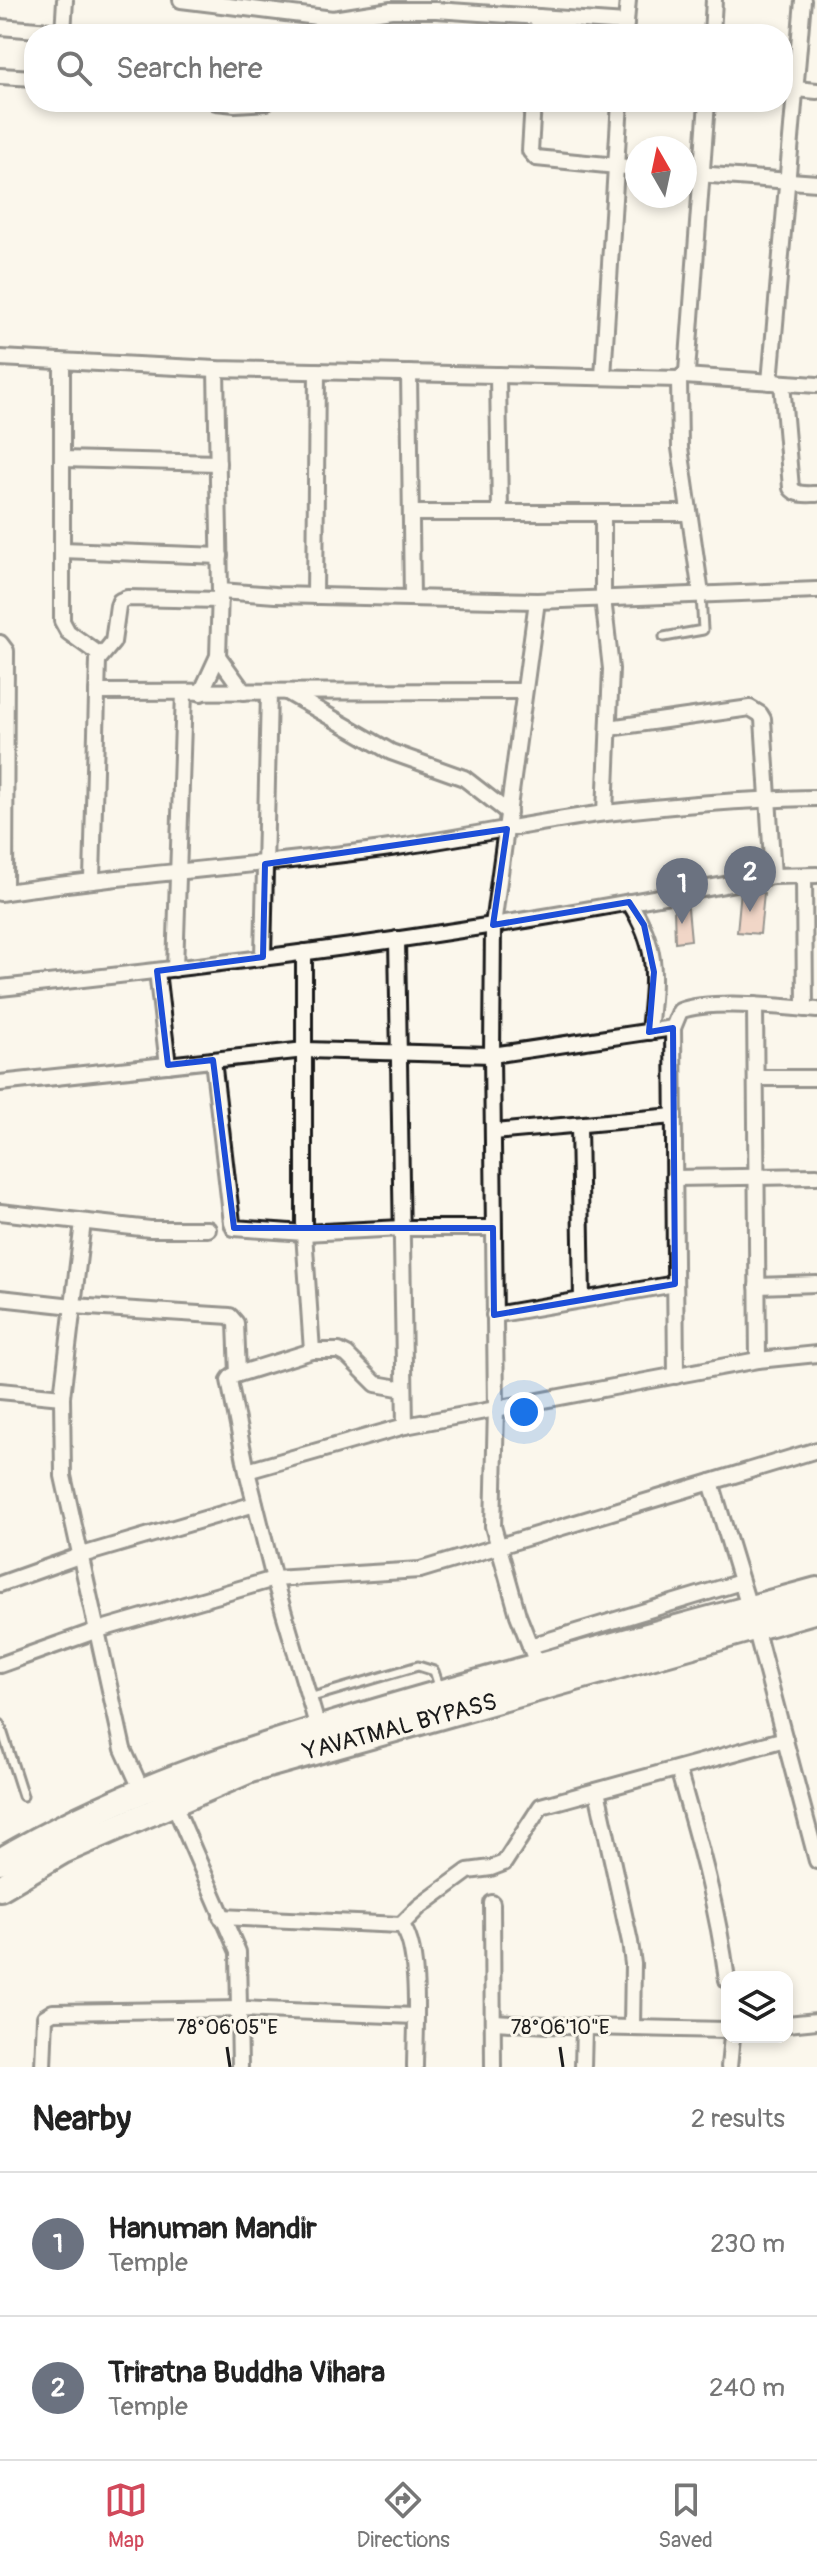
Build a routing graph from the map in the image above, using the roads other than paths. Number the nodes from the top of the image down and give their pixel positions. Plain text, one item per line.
1 (65, 0) edge
2 (181, 0) edge
3 (628, 0) edge
4 (714, 0) edge
5 (803, 0) edge
6 (262, 5) edge
7 (366, 6) edge
8 (539, 17) junction
9 (64, 24) edge
10 (325, 24) edge
11 (335, 24) edge
12 (539, 24) edge
13 (594, 24) edge
14 (625, 24) edge
15 (713, 24) edge
16 (0, 27) edge
17 (24, 29) edge
18 (0, 76) edge
19 (24, 77) edge
20 (796, 89) junction
21 (817, 91) edge
22 (533, 112) edge
23 (619, 112) edge
24 (706, 112) edge
25 (615, 166) junction
26 (625, 167) edge
27 (697, 174) edge
28 (701, 175) junction
29 (789, 181) junction
30 (817, 183) edge
31 (0, 358) edge
32 (62, 362) junction
33 (216, 369) junction
34 (317, 371) junction
35 (409, 373) junction
36 (498, 375) junction
37 (603, 377) junction
38 (682, 378) junction
39 (776, 383) junction
40 (817, 385) edge
41 (62, 459) junction
42 (218, 463) junction
43 (817, 494) edge
44 (411, 513) junction
45 (500, 513) junction
46 (603, 513) junction
47 (689, 513) junction
48 (62, 550) junction
49 (220, 556) junction
50 (817, 590) edge
51 (701, 594) junction
52 (220, 595) junction
53 (315, 596) junction
54 (412, 598) junction
55 (603, 598) junction
56 (537, 601) junction
57 (664, 637) dead end
58 (0, 643) edge
59 (100, 655) junction
60 (218, 656) junction
61 (524, 691) junction
62 (97, 692) junction
63 (184, 692) junction
64 (244, 692) junction
65 (269, 692) junction
66 (286, 692) junction
67 (201, 693) junction
68 (4, 695) edge
69 (609, 728) junction
70 (3, 778) edge
71 (766, 798) junction
72 (817, 798) edge
73 (605, 813) junction
74 (508, 821) junction
75 (265, 864) junction
76 (177, 871) junction
77 (810, 875) edge
78 (773, 876) junction
79 (92, 879) junction
80 (2, 892) edge
81 (629, 902) junction
82 (493, 925) junction
83 (811, 925) edge
84 (397, 939) junction
85 (304, 952) junction
86 (263, 957) junction
87 (175, 969) junction
88 (157, 971) junction
89 (0, 988) edge
90 (755, 1005) junction
91 (811, 1010) edge
92 (673, 1028) junction
93 (649, 1032) junction
94 (305, 1050) junction
95 (401, 1052) junction
96 (492, 1055) junction
97 (213, 1060) junction
98 (168, 1065) junction
99 (756, 1078) junction
100 (817, 1078) edge
101 (0, 1083) edge
102 (674, 1116) junction
103 (579, 1125) junction
104 (494, 1132) junction
105 (756, 1176) junction
106 (817, 1176) edge
107 (674, 1178) junction
108 (0, 1212) edge
109 (83, 1222) junction
110 (402, 1228) junction
111 (493, 1228) junction
112 (208, 1229) dead end
113 (304, 1233) junction
114 (675, 1284) junction
115 (817, 1284) edge
116 (757, 1286) junction
117 (0, 1298) edge
118 (582, 1300) junction
119 (73, 1306) junction
120 (494, 1315) junction
121 (312, 1351) junction
122 (817, 1354) edge
123 (758, 1360) junction
124 (238, 1374) junction
125 (676, 1376) junction
126 (404, 1389) junction
127 (0, 1391) edge
128 (62, 1397) junction
129 (496, 1409) junction
130 (405, 1426) junction
131 (817, 1450) edge
132 (247, 1471) junction
133 (711, 1482) junction
134 (255, 1504) junction
135 (497, 1546) junction
136 (82, 1555) junction
137 (274, 1579) junction
138 (741, 1582) junction
139 (0, 1584) edge
140 (817, 1590) edge
141 (817, 1610) edge
142 (752, 1618) junction
143 (98, 1630) junction
144 (0, 1665) edge
145 (538, 1666) junction
146 (442, 1692) junction
147 (309, 1698) junction
148 (0, 1724) edge
149 (318, 1728) junction
150 (785, 1739) junction
151 (678, 1769) junction
152 (142, 1791) junction
153 (597, 1791) junction
154 (23, 1796) dead end
155 (173, 1802) junction
156 (0, 1861) edge
157 (817, 1861) edge
158 (0, 1888) edge
159 (492, 1903) dead end
160 (221, 1917) junction
161 (401, 1925) junction
162 (726, 1971) edge
163 (241, 2009) junction
164 (415, 2016) junction
165 (817, 2021) edge
166 (494, 2022) junction
167 (793, 2023) edge
168 (632, 2026) junction
169 (584, 2027) junction
170 (721, 2030) edge
171 (731, 2043) edge
172 (43, 2067) edge
173 (240, 2067) edge
174 (415, 2067) edge
175 (493, 2067) edge
176 (583, 2067) edge
177 (729, 2067) edge

1 - 9 street
2 - 6 street
3 - 14 street
4 - 15 street
5 - 20 street
6 - 10 street
7 - 8 street
7 - 11 street
8 - 12 street
8 - 13 street
16 - 17 street
18 - 19 street
20 - 21 street
20 - 29 street
22 - 25 street
23 - 25 street
24 - 28 street
25 - 26 street
25 - 37 street
27 - 28 street
28 - 29 street
28 - 38 street
29 - 30 street
29 - 39 street
31 - 32 street
32 - 33 street
32 - 41 street
33 - 34 street
33 - 42 street
34 - 35 street
34 - 53 street
35 - 36 street
35 - 44 street
36 - 37 street
36 - 45 street
37 - 38 street
38 - 39 street
38 - 47 street
39 - 40 street
39 - 43 street
41 - 42 street
41 - 48 street
42 - 49 street
44 - 45 street
44 - 54 street
45 - 46 street
46 - 47 street
46 - 55 street
47 - 51 street
48 - 49 street
48 - 59 street
49 - 52 street
50 - 51 street
51 - 55 street
51 - 57 lane
52 - 53 street
52 - 59 street
52 - 60 street
53 - 54 street
54 - 56 street
55 - 56 street
55 - 69 street
56 - 61 street
58 - 68 street
59 - 62 street
60 - 64 street
60 - 67 street
61 - 66 street
61 - 74 street
62 - 63 street
62 - 79 street
63 - 67 street
63 - 76 street
64 - 65 street
64 - 67 street
65 - 66 street
65 - 75 street
66 - 74 street
68 - 70 street
69 - 71 street
69 - 73 street
70 - 80 street
71 - 72 street
71 - 73 street
71 - 78 street
73 - 74 street
74 - 75 street
74 - 82 street
75 - 76 street
75 - 86 street
76 - 79 street
76 - 87 street
77 - 78 street
77 - 83 street
78 - 81 street
79 - 80 street
81 - 82 street
81 - 93 street
82 - 84 street
82 - 96 street
83 - 91 street
84 - 85 street
84 - 95 street
85 - 86 street
85 - 94 street
86 - 87 street
87 - 88 street
88 - 89 street
88 - 98 street
90 - 91 street
90 - 92 street
90 - 99 street
92 - 93 street
92 - 102 street
93 - 96 street
94 - 95 street
94 - 97 street
94 - 113 street
95 - 96 street
95 - 110 street
96 - 104 street
97 - 98 street
97 - 113 street
98 - 101 street
99 - 100 street
99 - 105 street
102 - 103 street
102 - 107 street
103 - 104 street
103 - 118 street
104 - 111 street
105 - 106 street
105 - 107 street
105 - 116 street
107 - 114 street
108 - 109 street
109 - 112 street
109 - 119 street
110 - 111 street
110 - 113 street
110 - 126 street
111 - 120 street
113 - 121 street
114 - 118 street
114 - 125 street
115 - 116 street
116 - 123 street
117 - 119 street
118 - 120 street
119 - 124 street
119 - 128 street
120 - 129 street
121 - 124 street
121 - 126 street
122 - 123 street
123 - 125 street
124 - 132 street
125 - 129 street
126 - 130 street
127 - 128 street
128 - 136 street
129 - 130 street
129 - 135 street
130 - 132 street
131 - 133 street
132 - 134 street
133 - 135 street
133 - 138 street
134 - 136 street
134 - 137 street
135 - 137 street
135 - 145 street
136 - 139 street
136 - 143 street
137 - 143 street
137 - 147 street
138 - 142 street
138 - 145 street
140 - 142 main road, YAVATMAL BYPASS
141 - 142 main road, YAVATMAL BYPASS
142 - 145 main road, YAVATMAL BYPASS
142 - 150 street
143 - 144 street
143 - 152 street
145 - 146 main road, YAVATMAL BYPASS
145 - 155 main road, YAVATMAL BYPASS
146 - 147 lane
146 - 149 main road, YAVATMAL BYPASS
147 - 149 street
148 - 154 lane
149 - 152 main road, YAVATMAL BYPASS
150 - 151 street
150 - 157 street
151 - 153 street
151 - 162 street
152 - 156 main road, YAVATMAL BYPASS
153 - 161 street
153 - 168 street
155 - 158 main road, YAVATMAL BYPASS
155 - 160 street
159 - 166 street
160 - 161 street
160 - 163 street
161 - 164 street
163 - 164 street
163 - 172 street
163 - 173 street
164 - 174 street
165 - 167 street
166 - 169 street
166 - 175 street
168 - 169 street
168 - 170 street
169 - 176 street
171 - 177 street

